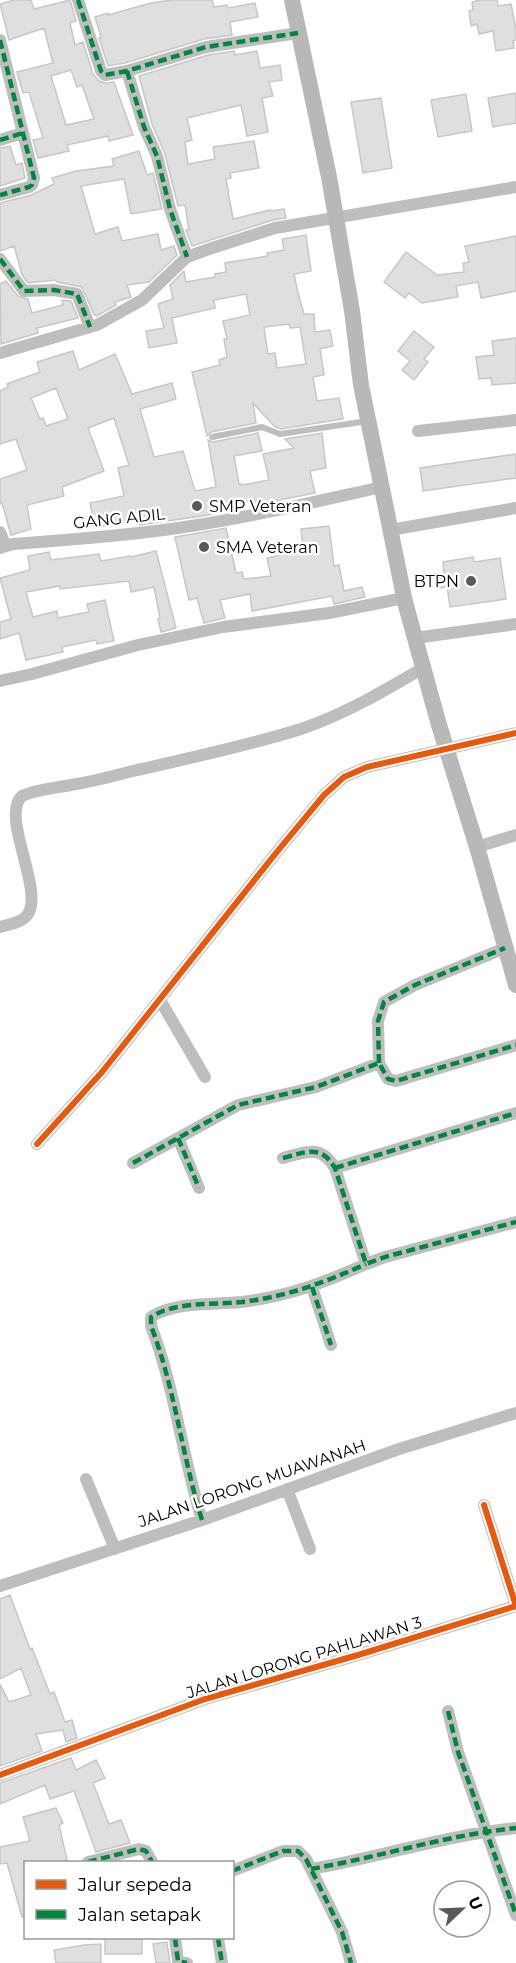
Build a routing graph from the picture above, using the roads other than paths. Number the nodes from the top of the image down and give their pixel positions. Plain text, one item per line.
1 (78, 0) edge
2 (292, 0) edge
3 (298, 33) junction
4 (0, 40) edge
5 (128, 71) junction
6 (23, 133) junction
7 (0, 140) edge
8 (516, 187) edge
9 (0, 195) edge
10 (336, 219) junction
11 (187, 257) junction
12 (0, 259) edge
13 (90, 327) junction
14 (0, 353) edge
15 (516, 420) edge
16 (368, 421) junction
17 (418, 431) dead end
18 (212, 437) dead end
19 (382, 487) junction
20 (516, 508) edge
21 (390, 530) junction
22 (0, 532) edge
23 (3, 547) edge
24 (404, 598) junction
25 (516, 624) edge
26 (415, 638) junction
27 (423, 668) junction
28 (0, 681) edge
29 (516, 734) edge
30 (446, 748) junction
31 (516, 835) edge
32 (477, 847) junction
33 (0, 927) edge
34 (505, 948) junction
35 (515, 976) edge
36 (160, 1000) junction
37 (516, 1045) edge
38 (379, 1063) junction
39 (205, 1077) dead end
40 (516, 1113) edge
41 (178, 1138) junction
42 (37, 1144) dead end
43 (283, 1158) dead end
44 (134, 1163) dead end
45 (335, 1168) junction
46 (199, 1188) dead end
47 (516, 1222) edge
48 (366, 1264) junction
49 (312, 1287) junction
50 (331, 1345) dead end
51 (516, 1413) edge
52 (86, 1479) dead end
53 (287, 1489) junction
54 (484, 1505) dead end
55 (202, 1520) junction
56 (115, 1549) junction
57 (310, 1549) dead end
58 (0, 1586) edge
59 (516, 1606) edge
60 (448, 1711) dead end
61 (0, 1775) edge
62 (516, 1828) edge
63 (486, 1831) junction
64 (96, 1861) edge
65 (151, 1861) edge
66 (311, 1869) junction
67 (234, 1871) edge
68 (516, 1915) edge
69 (175, 1939) edge
70 (218, 1939) edge
71 (187, 1963) edge
72 (214, 1963) edge
73 (221, 1963) edge
74 (351, 1963) edge

1 - 5 street
2 - 3 main road
3 - 5 street
3 - 10 main road
4 - 6 street
5 - 11 street
6 - 7 street
6 - 9 street
8 - 10 street
10 - 11 street
10 - 16 main road
11 - 13 street
12 - 13 street
13 - 14 street
15 - 17 street
16 - 18 lane
16 - 19 main road
19 - 21 main road
19 - 23 street, GANG ADIL
20 - 21 street
21 - 24 main road
22 - 23 street
24 - 26 main road
24 - 28 street
25 - 26 street
26 - 27 main road
27 - 30 main road
27 - 33 street
29 - 30 street
30 - 32 main road
30 - 36 street
31 - 32 street
32 - 34 main road
34 - 35 main road
34 - 38 street
36 - 39 street
36 - 42 street
37 - 38 street
38 - 41 street
40 - 45 street
41 - 44 street
41 - 46 street
43 - 45 street
45 - 48 street
47 - 48 street
48 - 49 street
49 - 50 street
49 - 55 street
51 - 53 street, JALAN LORONG MUAWANAH
52 - 56 street
53 - 55 street, JALAN LORONG MUAWANAH
53 - 57 street
54 - 59 street
55 - 56 street, JALAN LORONG MUAWANAH
56 - 58 street, JALAN LORONG MUAWANAH
59 - 61 street, JALAN LORONG PAHLAWAN 3
60 - 63 street
62 - 63 street
63 - 66 street
63 - 68 street
64 - 65 street
66 - 67 street
66 - 74 street
69 - 71 street
70 - 73 street
72 - 73 street

